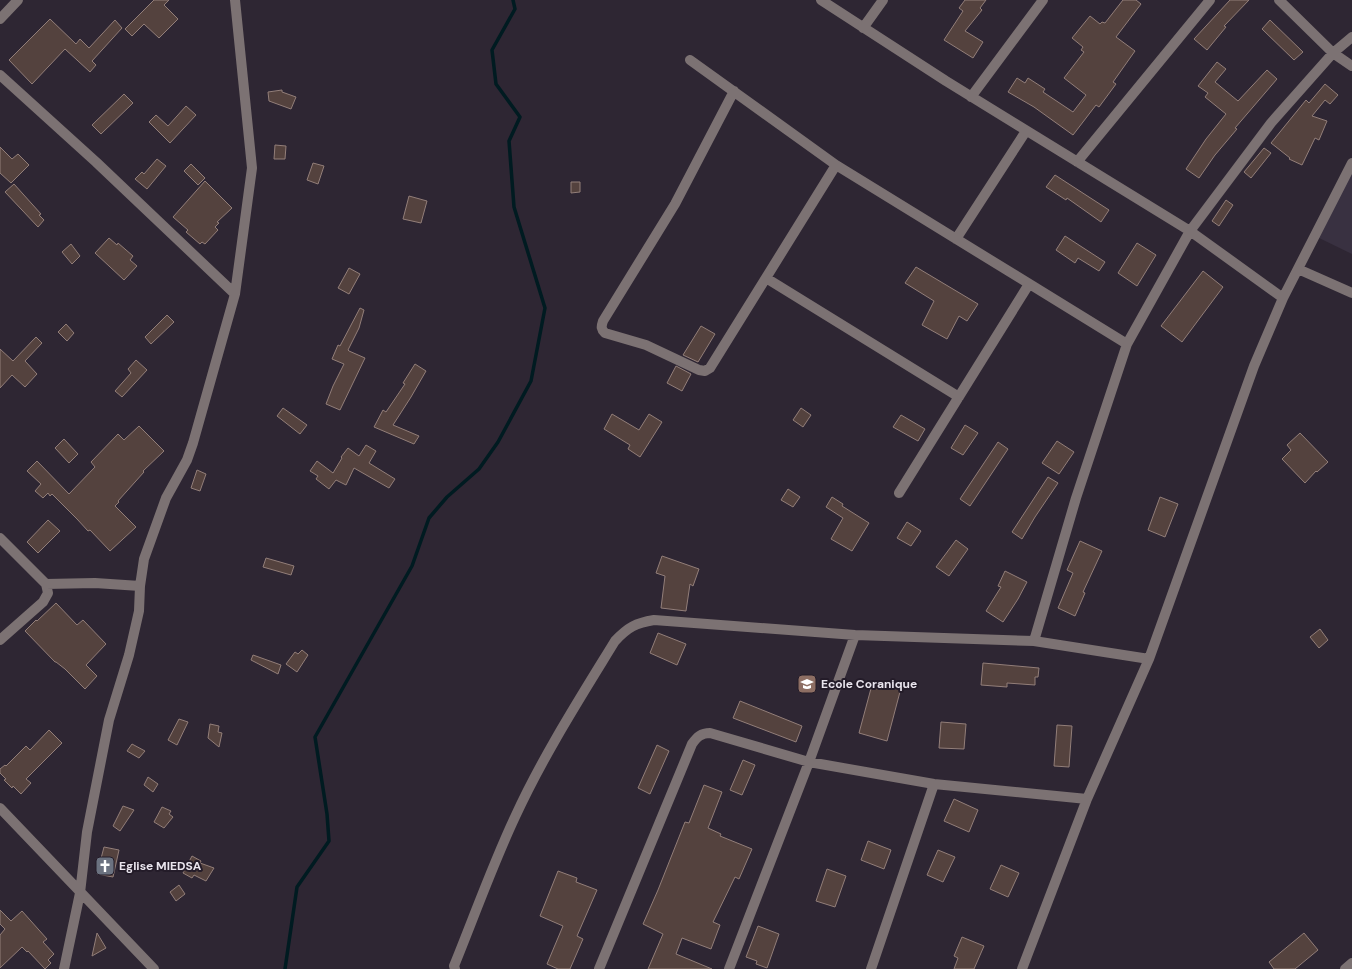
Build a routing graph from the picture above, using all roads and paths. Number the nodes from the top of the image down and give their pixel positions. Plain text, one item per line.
1 (18, 0) edge
2 (235, 0) edge
3 (820, 0) edge
4 (883, 0) edge
5 (1043, 0) edge
6 (1210, 0) edge
7 (1279, 0) edge
8 (0, 19) edge
9 (863, 28) junction
10 (1352, 37) edge
11 (1333, 53) junction
12 (690, 60) dead end
13 (1352, 66) edge
14 (0, 75) edge
15 (734, 91) junction
16 (971, 97) junction
17 (1026, 130) junction
18 (1077, 162) junction
19 (1352, 163) edge
20 (836, 165) junction
21 (1190, 231) junction
22 (956, 239) junction
23 (1298, 269) junction
24 (766, 278) junction
25 (1029, 284) junction
26 (1352, 293) edge
27 (235, 294) junction
28 (1283, 298) junction
29 (1128, 344) junction
30 (959, 397) junction
31 (899, 493) dead end
32 (0, 538) edge
33 (46, 584) junction
34 (140, 586) junction
35 (855, 635) junction
36 (0, 640) edge
37 (1034, 641) junction
38 (1149, 658) junction
39 (809, 762) junction
40 (934, 784) junction
41 (1087, 799) junction
42 (0, 808) edge
43 (80, 893) junction
44 (1352, 963) edge
45 (64, 969) edge
46 (154, 969) edge
47 (455, 969) edge
48 (599, 969) edge
49 (729, 969) edge
50 (871, 969) edge
51 (1022, 969) edge
52 (1345, 969) edge

1 - 8 street
2 - 27 street
3 - 9 street
4 - 9 street
5 - 16 street
6 - 18 street
7 - 11 street
9 - 16 street
10 - 11 street
11 - 13 street
11 - 21 street
12 - 15 street
14 - 27 street
15 - 20 street
15 - 24 street
16 - 17 street
17 - 18 street
17 - 22 street
18 - 21 street
19 - 23 street
20 - 22 street
20 - 24 street
21 - 28 street
21 - 29 street
22 - 25 street
23 - 26 street
23 - 28 street
24 - 30 street
25 - 29 street
25 - 30 street
27 - 34 street
28 - 38 street
29 - 37 street
30 - 31 street
32 - 33 street
33 - 34 street
33 - 36 street
34 - 43 street
35 - 37 street
35 - 39 street
35 - 47 street
37 - 38 street
38 - 41 street
39 - 40 street
39 - 48 street
39 - 49 street
40 - 41 street
40 - 50 street
41 - 51 street
42 - 43 street
43 - 45 street
43 - 46 street
44 - 52 street

